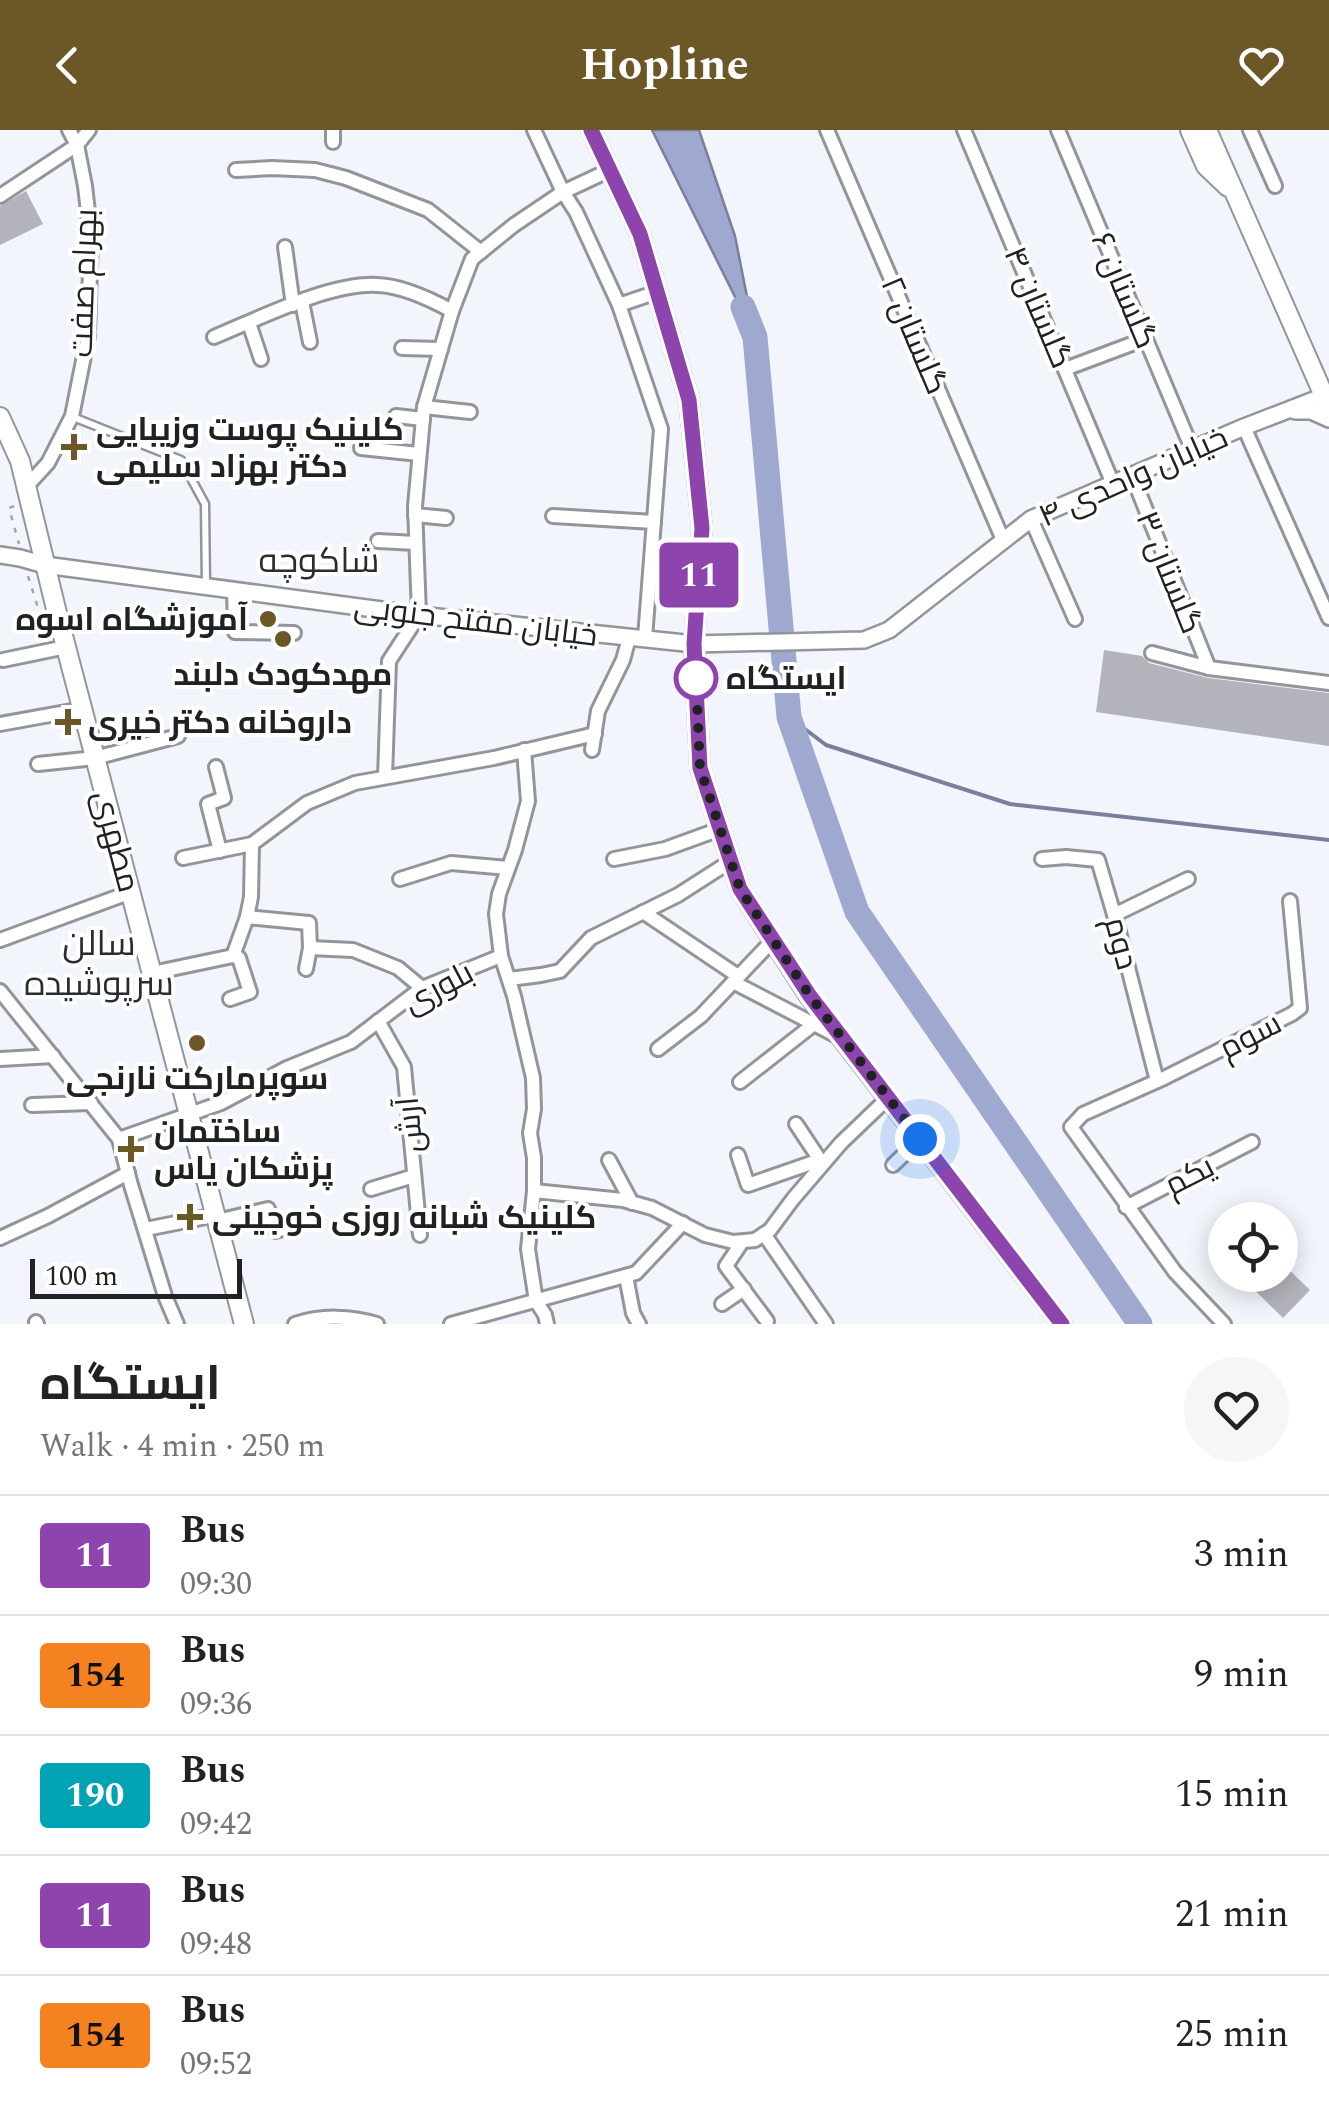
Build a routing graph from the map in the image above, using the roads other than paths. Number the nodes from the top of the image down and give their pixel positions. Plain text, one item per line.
1 (69, 130) edge
2 (89, 130) edge
3 (534, 130) edge
4 (591, 130) edge
5 (827, 130) edge
6 (964, 130) edge
7 (1058, 130) edge
8 (1190, 130) edge
9 (1207, 130) edge
10 (1220, 130) edge
11 (1250, 130) edge
12 (77, 145) junction
13 (236, 170) dead end
14 (610, 170) junction
15 (1274, 186) dead end
16 (564, 192) junction
17 (1235, 194) junction
18 (0, 196) edge
19 (285, 247) dead end
20 (480, 252) junction
21 (657, 292) junction
22 (298, 304) junction
23 (619, 305) junction
24 (452, 311) junction
25 (249, 323) junction
26 (214, 338) dead end
27 (1145, 339) junction
28 (310, 342) dead end
29 (402, 348) dead end
30 (441, 348) junction
31 (261, 359) dead end
32 (1065, 370) junction
33 (1329, 378) edge
34 (1327, 399) edge
35 (1286, 411) junction
36 (470, 412) dead end
37 (423, 413) junction
38 (72, 416) junction
39 (396, 416) dead end
40 (0, 417) edge
41 (1329, 419) edge
42 (1244, 427) junction
43 (362, 448) dead end
44 (1192, 449) junction
45 (420, 454) junction
46 (1132, 476) junction
47 (1113, 484) junction
48 (26, 486) junction
49 (415, 515) junction
50 (553, 516) dead end
51 (446, 518) dead end
52 (1031, 519) junction
53 (654, 522) junction
54 (1002, 540) junction
55 (378, 541) dead end
56 (416, 543) junction
57 (0, 555) edge
58 (44, 565) junction
59 (206, 586) junction
60 (234, 590) junction
61 (419, 614) junction
62 (1329, 618) edge
63 (1075, 619) dead end
64 (294, 633) dead end
65 (637, 638) junction
66 (854, 642) joint
67 (694, 644) junction
68 (66, 648) junction
69 (1152, 653) dead end
70 (2, 660) dead end
71 (1209, 668) junction
72 (1329, 683) edge
73 (82, 709) junction
74 (0, 724) edge
75 (594, 734) junction
76 (178, 736) dead end
77 (524, 750) junction
78 (592, 750) dead end
79 (95, 758) junction
80 (38, 764) dead end
81 (216, 766) dead end
82 (385, 778) junction
83 (720, 829) junction
84 (252, 844) junction
85 (220, 850) junction
86 (183, 858) dead end
87 (614, 859) dead end
88 (1042, 859) dead end
89 (731, 861) junction
90 (508, 868) junction
91 (400, 879) dead end
92 (1188, 879) dead end
93 (131, 892) junction
94 (1290, 901) dead end
95 (643, 912) junction
96 (1114, 914) junction
97 (247, 917) junction
98 (0, 940) edge
99 (773, 940) junction
100 (310, 948) junction
101 (232, 956) junction
102 (501, 956) junction
103 (306, 969) dead end
104 (152, 973) junction
105 (509, 979) junction
106 (736, 979) junction
107 (422, 988) junction
108 (0, 991) edge
109 (230, 999) dead end
110 (378, 1021) junction
111 (814, 1024) junction
112 (842, 1038) junction
113 (658, 1050) dead end
114 (53, 1056) junction
115 (0, 1058) edge
116 (740, 1082) dead end
117 (1157, 1082) junction
118 (888, 1098) junction
119 (91, 1103) junction
120 (32, 1105) dead end
121 (190, 1116) junction
122 (796, 1124) dead end
123 (120, 1139) junction
124 (920, 1139) junction
125 (1252, 1142) dead end
126 (738, 1154) dead end
127 (608, 1160) dead end
128 (822, 1162) junction
129 (893, 1164) dead end
130 (128, 1173) junction
131 (414, 1176) junction
132 (370, 1189) dead end
133 (534, 1191) junction
134 (632, 1203) junction
135 (1126, 1207) junction
136 (216, 1218) junction
137 (314, 1219) dead end
138 (683, 1223) junction
139 (146, 1229) junction
140 (764, 1234) junction
141 (420, 1235) dead end
142 (0, 1238) edge
143 (742, 1242) junction
144 (626, 1276) junction
145 (744, 1289) junction
146 (536, 1301) junction
147 (722, 1304) dead end
148 (767, 1321) dead end
149 (177, 1324) edge
150 (244, 1324) edge
151 (295, 1324) edge
152 (377, 1324) edge
153 (451, 1324) edge
154 (547, 1324) edge
155 (639, 1324) edge
156 (826, 1324) edge
157 (1062, 1324) edge
158 (1224, 1324) edge

1 - 12 street, بهرام صفت
2 - 12 street
3 - 16 street
4 - 14 main road
5 - 54 street, گلستان ۲
6 - 32 street, گلستان ۴
7 - 27 street, گلستان ۶
8 - 17 main road
9 - 17 main road
10 - 33 main road
11 - 15 street
12 - 18 street
12 - 38 street, بهرام صفت
13 - 20 street
14 - 16 street
14 - 21 main road
16 - 20 street
16 - 23 street
17 - 34 main road
19 - 22 street
20 - 24 street
21 - 23 street
21 - 67 main road
22 - 24 street
22 - 25 street
22 - 28 street
23 - 53 street
24 - 30 street
25 - 26 street
25 - 31 street
27 - 32 street
27 - 44 street, گلستان ۶
29 - 30 street
30 - 37 street
32 - 47 street, گلستان ۴
34 - 35 street, خیابان واحدی ۴
35 - 41 street
35 - 42 street, خیابان واحدی ۴
36 - 37 street
37 - 39 street
37 - 45 street
38 - 48 street, بهرام صفت
38 - 59 lane
40 - 48 main road, مطهری
42 - 44 street, خیابان واحدی ۴
42 - 62 street
43 - 45 street
44 - 46 street, خیابان واحدی ۴
45 - 49 street
46 - 47 street, خیابان واحدی ۴
46 - 71 street, گلستان ۳
47 - 52 street, خیابان واحدی ۴
48 - 58 main road, مطهری
49 - 51 street
49 - 56 street
50 - 53 street
52 - 54 street, خیابان واحدی ۴
52 - 63 street
53 - 65 street
54 - 66 street, خیابان واحدی ۴
55 - 56 street
56 - 61 street
57 - 58 street, خیابان مفتح جنوبی
58 - 59 street, خیابان مفتح جنوبی
58 - 68 main road, مطهری
59 - 60 street, خیابان مفتح جنوبی
60 - 61 street, خیابان مفتح جنوبی
60 - 64 street
61 - 65 street, خیابان مفتح جنوبی
61 - 82 street
65 - 67 street, خیابان مفتح جنوبی
65 - 75 street
66 - 67 street, خیابان مفتح جنوبی
67 - 83 main road
68 - 70 street
68 - 73 main road, مطهری
69 - 71 street
71 - 72 street
73 - 74 street
73 - 79 main road, مطهری
75 - 77 street
75 - 78 street
76 - 79 street
77 - 82 street
77 - 90 street, بلوری
79 - 80 street
79 - 93 main road, مطهری
81 - 85 street
82 - 84 street
83 - 87 street
83 - 89 main road
84 - 85 street
84 - 97 street
85 - 86 street
88 - 96 street, دوم
89 - 95 street
89 - 99 main road
90 - 91 street
90 - 102 street, بلوری
92 - 96 street
93 - 98 street
93 - 104 main road, مطهری
94 - 117 street, سوم
95 - 105 street
95 - 106 street
96 - 117 street, دوم
97 - 100 street
97 - 101 street
99 - 106 street
99 - 112 main road
100 - 103 street
100 - 107 street
101 - 104 street
101 - 109 street
102 - 105 street
102 - 107 street, بلوری
104 - 121 main road, مطهری
105 - 133 street
106 - 111 street
106 - 113 street
107 - 110 street, بلوری
108 - 114 street
110 - 121 street, بلوری
110 - 131 street, آرش
111 - 112 street
111 - 116 street
112 - 118 main road
114 - 115 street
114 - 119 street
117 - 135 street
118 - 124 main road
118 - 128 street
119 - 120 street
119 - 123 street
121 - 123 street, بلوری
121 - 136 main road, مطهری
122 - 128 street
123 - 130 street
124 - 129 street
124 - 157 main road
125 - 135 street, یکم
126 - 128 street
127 - 134 street
128 - 140 street
130 - 139 street
130 - 142 street
131 - 132 street
131 - 141 street, آرش
133 - 134 street
133 - 146 street
134 - 138 street
135 - 158 street
136 - 137 street
136 - 139 street
136 - 150 main road, مطهری
138 - 143 street
138 - 144 street
139 - 149 street
140 - 143 street
140 - 156 street
143 - 145 street
144 - 146 street
144 - 155 street
145 - 147 street
145 - 148 street
146 - 153 street
146 - 154 street
151 - 152 street

